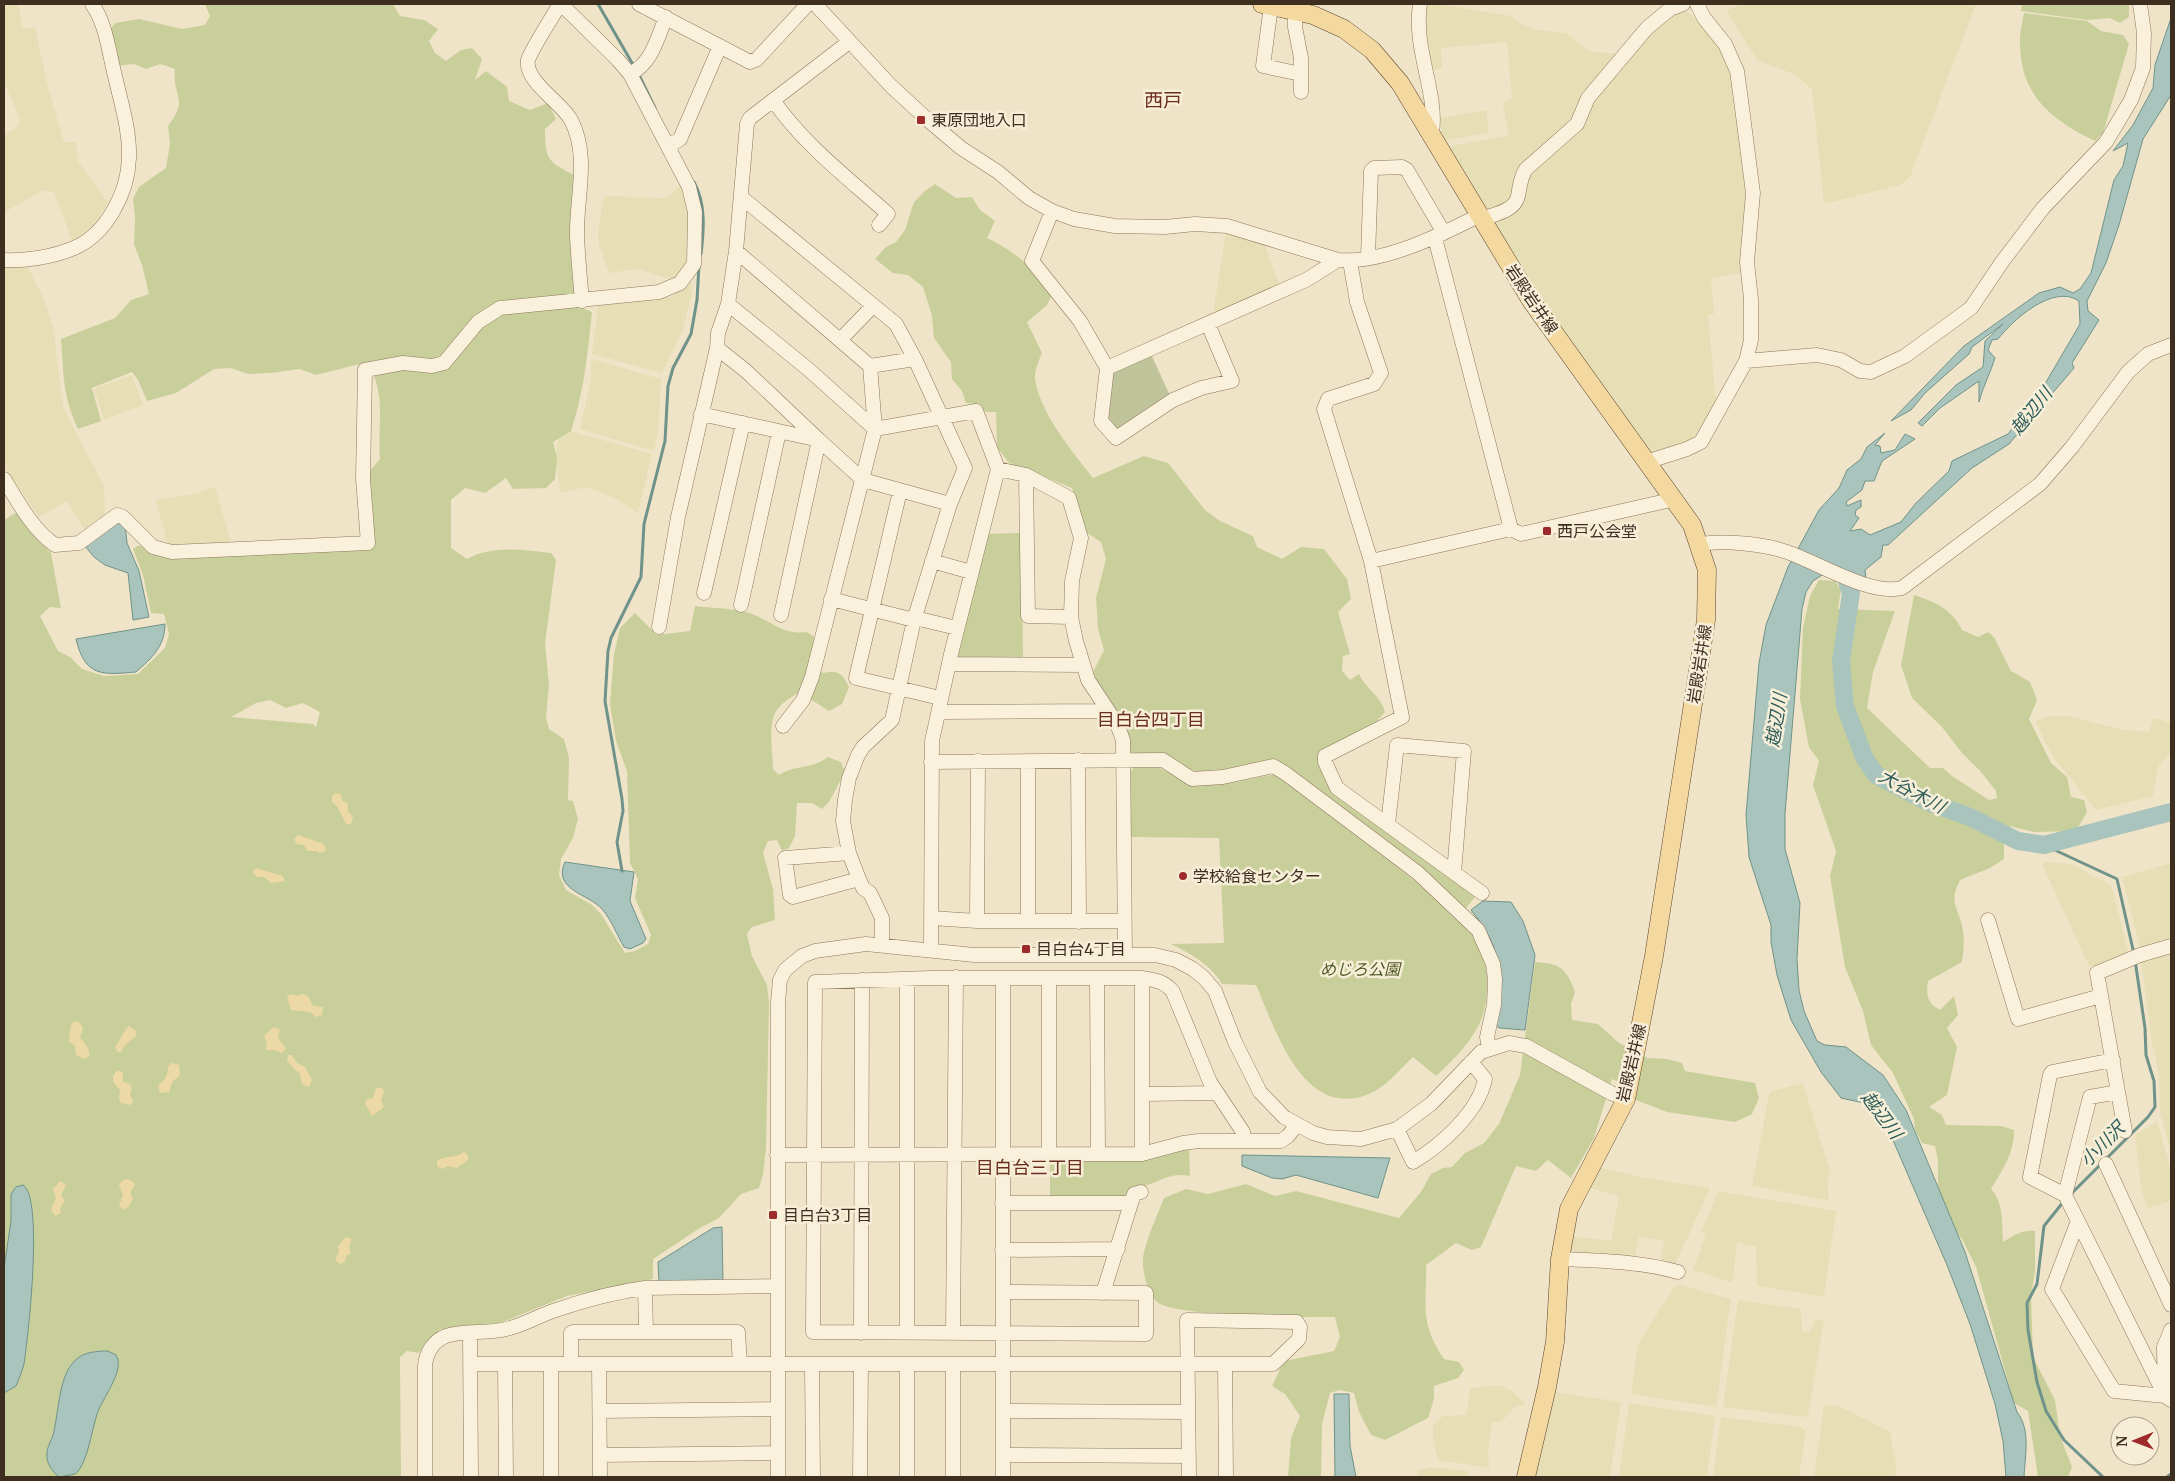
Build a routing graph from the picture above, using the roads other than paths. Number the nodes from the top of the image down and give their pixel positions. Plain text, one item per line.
1 (92, 4) edge
2 (560, 4) edge
3 (639, 4) edge
4 (808, 4) edge
5 (815, 4) edge
6 (1420, 4) edge
7 (1683, 4) edge
8 (1697, 4) edge
9 (2140, 4) edge
10 (1267, 5) edge
11 (1295, 10) junction
12 (666, 17) junction
13 (849, 42) junction
14 (720, 46) junction
15 (630, 74) junction
16 (1301, 74) junction
17 (1301, 92) dead end
18 (773, 100) junction
19 (1432, 132) junction
20 (669, 146) junction
21 (741, 197) junction
22 (1052, 211) junction
23 (1481, 217) junction
24 (879, 225) dead end
25 (1439, 236) junction
26 (736, 251) junction
27 (1368, 257) junction
28 (4, 260) edge
29 (1344, 260) junction
30 (582, 301) junction
31 (728, 304) junction
32 (872, 307) junction
33 (1208, 324) junction
34 (840, 340) junction
35 (2171, 345) edge
36 (717, 348) junction
37 (915, 360) junction
38 (1746, 361) junction
39 (870, 366) junction
40 (1107, 368) junction
41 (701, 414) junction
42 (942, 418) junction
43 (743, 423) junction
44 (875, 429) junction
45 (779, 432) junction
46 (819, 440) junction
47 (1646, 462) junction
48 (998, 469) junction
49 (1026, 475) junction
50 (4, 479) edge
51 (863, 480) junction
52 (900, 492) junction
53 (1676, 499) junction
54 (950, 504) junction
55 (1511, 529) junction
56 (1700, 544) junction
57 (932, 561) junction
58 (1371, 561) junction
59 (971, 572) junction
60 (704, 593) dead end
61 (831, 598) junction
62 (741, 605) dead end
63 (873, 608) junction
64 (781, 616) dead end
65 (1071, 617) junction
66 (915, 619) junction
67 (659, 627) dead end
68 (957, 628) junction
69 (949, 664) junction
70 (1083, 665) junction
71 (898, 687) junction
72 (940, 698) junction
73 (939, 712) junction
74 (1108, 712) junction
75 (783, 726) dead end
76 (1078, 760) junction
77 (1125, 760) junction
78 (1028, 761) junction
79 (931, 762) junction
80 (978, 762) junction
81 (1388, 824) junction
82 (850, 853) junction
83 (1454, 873) junction
84 (859, 879) junction
85 (1482, 894) dead end
86 (931, 918) junction
87 (978, 920) junction
88 (1988, 920) dead end
89 (1028, 921) junction
90 (1079, 922) junction
91 (1124, 922) junction
92 (882, 944) junction
93 (2171, 946) edge
94 (931, 950) junction
95 (1125, 954) junction
96 (956, 978) junction
97 (1002, 978) junction
98 (1097, 978) junction
99 (1142, 978) junction
100 (907, 979) junction
101 (1049, 979) junction
102 (862, 980) junction
103 (2101, 996) junction
104 (1489, 1048) junction
105 (2113, 1060) junction
106 (1471, 1062) junction
107 (2118, 1092) junction
108 (1216, 1093) junction
109 (1143, 1094) junction
110 (1626, 1099) junction
111 (1296, 1126) junction
112 (2124, 1127) dead end
113 (1397, 1129) junction
114 (1245, 1141) junction
115 (954, 1154) junction
116 (1049, 1154) junction
117 (1098, 1154) junction
118 (1142, 1154) junction
119 (777, 1155) junction
120 (815, 1155) junction
121 (861, 1155) junction
122 (907, 1155) junction
123 (1002, 1155) junction
124 (2106, 1164) dead end
125 (1141, 1192) dead end
126 (2065, 1195) junction
127 (1002, 1203) junction
128 (1130, 1203) junction
129 (2078, 1221) junction
130 (1118, 1249) junction
131 (1002, 1250) junction
132 (1560, 1259) junction
133 (1678, 1272) dead end
134 (777, 1286) junction
135 (645, 1288) junction
136 (1003, 1292) junction
137 (1103, 1293) junction
138 (2171, 1306) edge
139 (2171, 1330) edge
140 (646, 1332) junction
141 (861, 1332) junction
142 (908, 1333) junction
143 (953, 1333) junction
144 (470, 1334) junction
145 (1002, 1334) junction
146 (471, 1364) junction
147 (505, 1364) junction
148 (551, 1364) junction
149 (571, 1364) junction
150 (599, 1364) junction
151 (740, 1364) junction
152 (778, 1364) junction
153 (812, 1364) junction
154 (861, 1364) junction
155 (907, 1364) junction
156 (1188, 1364) junction
157 (1225, 1364) junction
158 (953, 1365) junction
159 (1002, 1365) junction
160 (2168, 1398) edge
161 (778, 1409) junction
162 (600, 1411) junction
163 (1003, 1411) junction
164 (1187, 1412) junction
165 (778, 1453) junction
166 (600, 1455) junction
167 (1003, 1455) junction
168 (1189, 1456) junction
169 (425, 1477) edge
170 (471, 1477) edge
171 (506, 1477) edge
172 (551, 1477) edge
173 (600, 1477) edge
174 (778, 1477) edge
175 (813, 1477) edge
176 (860, 1477) edge
177 (907, 1477) edge
178 (953, 1477) edge
179 (1003, 1477) edge
180 (1189, 1477) edge
181 (1226, 1477) edge
182 (1526, 1477) edge

1 - 28 street
2 - 15 street
2 - 30 street
3 - 12 street
4 - 14 street
5 - 13 street
6 - 19 street
7 - 23 street
8 - 38 street
9 - 38 street
10 - 11 main road, 岩殿岩井線
10 - 16 street
11 - 16 street
11 - 19 main road, 岩殿岩井線
12 - 14 street
12 - 15 street
13 - 18 street
13 - 22 street
14 - 20 street
15 - 20 street
16 - 17 street
18 - 21 street
18 - 24 street
19 - 23 main road, 岩殿岩井線
20 - 30 street
21 - 26 street
21 - 32 street
22 - 29 street
22 - 40 street
23 - 25 street
23 - 47 main road, 岩殿岩井線
25 - 27 street
25 - 27 street
25 - 55 street
26 - 31 street
26 - 34 street
27 - 29 street
29 - 33 street
29 - 58 street
30 - 50 street
31 - 36 street
31 - 44 street
32 - 34 street
32 - 37 street
33 - 40 street
33 - 40 street
34 - 39 street
35 - 56 street
36 - 41 street
36 - 46 street
37 - 39 street
37 - 42 street
38 - 47 street
39 - 44 street
41 - 43 street
41 - 67 street
42 - 44 street
42 - 48 street
42 - 54 street
43 - 45 street
43 - 60 street
44 - 51 street
45 - 46 street
45 - 62 street
46 - 51 street
46 - 64 street
47 - 53 main road, 岩殿岩井線
48 - 49 street
48 - 59 street
49 - 65 street
49 - 65 street
51 - 52 street
51 - 61 street
52 - 54 street
52 - 63 street
53 - 55 street
53 - 56 main road, 岩殿岩井線
54 - 57 street
55 - 58 street
56 - 110 main road, 岩殿岩井線
57 - 59 street
57 - 66 street
58 - 81 street
59 - 68 street
61 - 63 street
61 - 75 street
63 - 66 street
63 - 71 street
65 - 70 street
66 - 68 street
66 - 71 street
68 - 69 street
69 - 70 street
69 - 72 street
70 - 74 street
71 - 72 street
71 - 82 street
72 - 73 street
73 - 74 street
73 - 79 street
74 - 77 street
76 - 77 street
76 - 78 street
76 - 90 street
77 - 91 street
77 - 104 street
78 - 80 street
78 - 89 street
79 - 80 street
79 - 86 street
80 - 87 street
81 - 83 street
81 - 83 street
82 - 84 street
82 - 84 street
83 - 85 street
84 - 92 street
86 - 87 street
86 - 94 street
87 - 89 street
88 - 103 street
89 - 90 street
90 - 91 street
91 - 95 street
92 - 94 street
92 - 119 street
93 - 103 street
94 - 95 street
95 - 111 street
96 - 97 street
96 - 100 street
96 - 115 street
97 - 101 street
97 - 123 street
98 - 99 street
98 - 101 street
98 - 117 street
99 - 108 street
99 - 109 street
100 - 102 street
100 - 122 street
101 - 116 street
102 - 120 street
102 - 121 street
103 - 105 street
104 - 106 street
104 - 110 street
105 - 107 street
105 - 126 street
106 - 113 street
106 - 113 street
107 - 112 street
107 - 126 street
108 - 109 street
108 - 114 street
109 - 118 street
110 - 132 main road, 岩殿岩井線
111 - 113 street
111 - 114 street
114 - 118 street
115 - 122 street
115 - 123 street
115 - 143 street
116 - 117 street
116 - 123 street
117 - 118 street
119 - 120 street
119 - 134 street
120 - 121 street
120 - 141 street
121 - 122 street
121 - 141 street
122 - 142 street
123 - 127 street
124 - 138 street
125 - 128 street
126 - 129 street
127 - 128 street
127 - 131 street
128 - 130 street
129 - 160 street
129 - 160 street
130 - 131 street
130 - 137 street
131 - 136 street
132 - 133 street
132 - 182 main road, 岩殿岩井線
134 - 135 street
134 - 152 street
135 - 140 street
135 - 144 street
136 - 137 street
136 - 145 street
137 - 145 street
139 - 160 street
140 - 149 street
140 - 151 street
141 - 142 street
142 - 143 street
143 - 145 street
144 - 146 street
144 - 169 street
145 - 159 street
146 - 147 street
146 - 170 street
147 - 148 street
147 - 171 street
148 - 149 street
148 - 172 street
149 - 150 street
150 - 151 street
150 - 162 street
151 - 152 street
152 - 153 street
152 - 161 street
153 - 154 street
153 - 175 street
154 - 155 street
154 - 176 street
155 - 158 street
155 - 177 street
156 - 157 street
156 - 157 street
156 - 159 street
156 - 164 street
157 - 181 street
158 - 159 street
158 - 178 street
159 - 163 street
161 - 162 street
161 - 165 street
162 - 166 street
163 - 164 street
163 - 167 street
164 - 168 street
165 - 166 street
165 - 174 street
166 - 173 street
167 - 168 street
167 - 179 street
168 - 180 street

